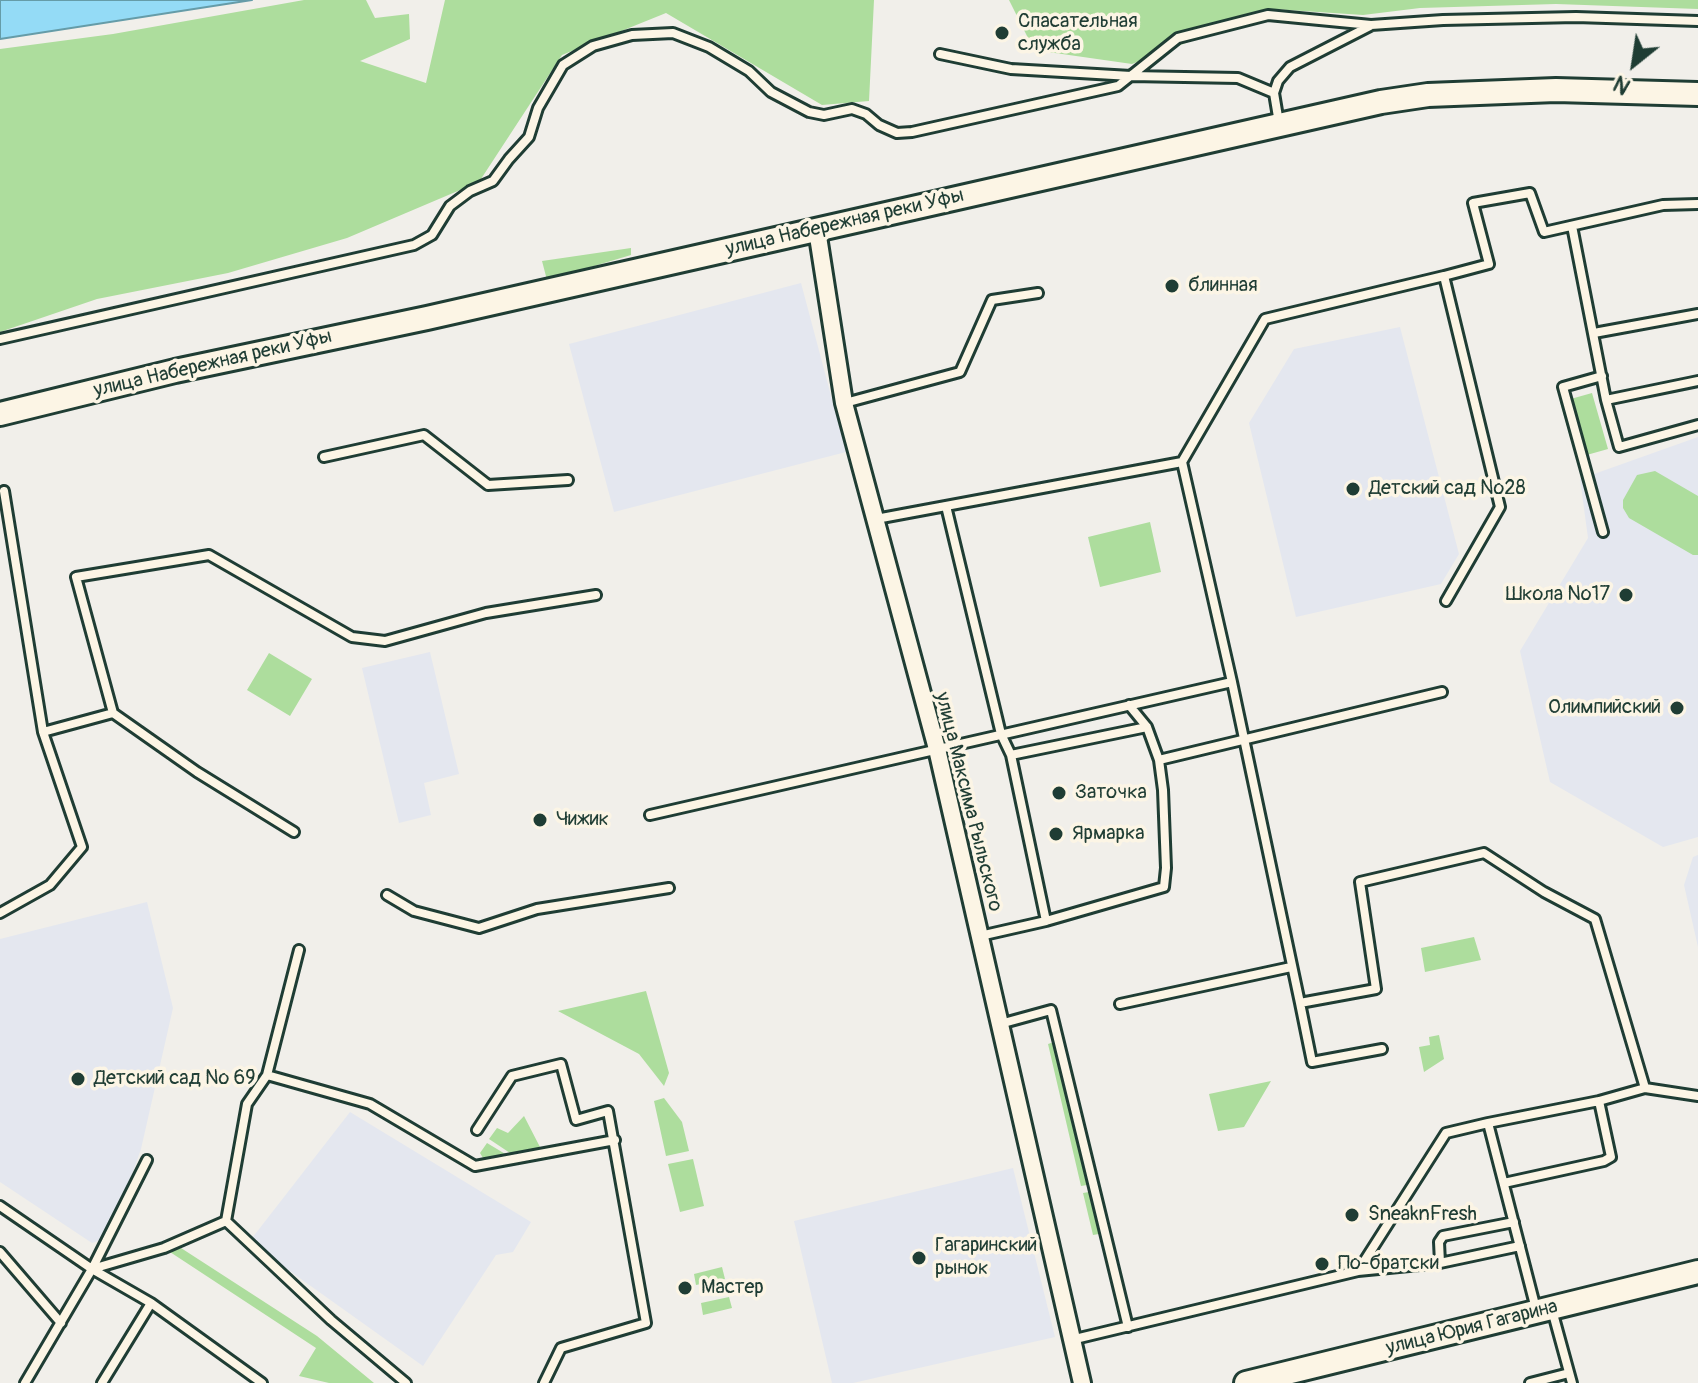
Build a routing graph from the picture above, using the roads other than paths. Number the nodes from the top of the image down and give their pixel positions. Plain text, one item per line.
1 (1698, 21) edge
2 (1371, 25) junction
3 (940, 54) dead end
4 (1131, 76) junction
5 (1274, 93) junction
6 (1698, 94) edge
7 (1279, 123) junction
8 (1698, 204) edge
9 (1572, 226) junction
10 (817, 230) junction
11 (1444, 276) junction
12 (1038, 293) dead end
13 (1698, 314) edge
14 (1594, 333) junction
15 (0, 339) edge
16 (1602, 376) junction
17 (1698, 381) edge
18 (1606, 400) junction
19 (844, 403) junction
20 (0, 414) edge
21 (1698, 425) edge
22 (324, 457) dead end
23 (1182, 462) junction
24 (568, 480) dead end
25 (4, 491) dead end
26 (946, 506) junction
27 (875, 519) junction
28 (1603, 532) dead end
29 (596, 595) dead end
30 (1446, 601) dead end
31 (1232, 682) junction
32 (1442, 692) dead end
33 (1129, 705) junction
34 (113, 713) junction
35 (1147, 727) junction
36 (43, 732) junction
37 (1001, 734) junction
38 (1245, 741) junction
39 (937, 749) junction
40 (1011, 755) junction
41 (1159, 760) junction
42 (650, 815) dead end
43 (294, 832) dead end
44 (669, 888) dead end
45 (387, 895) dead end
46 (0, 913) edge
47 (1046, 921) junction
48 (980, 936) junction
49 (299, 950) dead end
50 (1291, 967) junction
51 (1300, 1003) junction
52 (1120, 1004) dead end
53 (1000, 1024) junction
54 (1382, 1049) dead end
55 (267, 1075) junction
56 (1645, 1088) junction
57 (1698, 1096) edge
58 (1599, 1101) junction
59 (1488, 1123) junction
60 (477, 1130) dead end
61 (615, 1140) junction
62 (147, 1160) dead end
63 (1504, 1183) junction
64 (0, 1206) edge
65 (226, 1221) junction
66 (1514, 1222) junction
67 (1520, 1246) junction
68 (0, 1252) edge
69 (1440, 1263) junction
70 (92, 1269) junction
71 (1358, 1271) junction
72 (1698, 1272) edge
73 (151, 1303) junction
74 (1544, 1311) junction
75 (61, 1323) junction
76 (1128, 1327) junction
77 (1071, 1340) junction
78 (1569, 1373) junction
79 (25, 1383) edge
80 (102, 1383) edge
81 (262, 1383) edge
82 (406, 1383) edge
83 (544, 1383) edge
84 (1082, 1383) edge
85 (1246, 1383) edge
86 (1530, 1383) edge
87 (1572, 1383) edge

1 - 2 lane
2 - 4 lane
2 - 5 lane
3 - 4 lane
4 - 5 lane
4 - 15 lane
5 - 7 lane
6 - 7 street, улица Набережная реки Уфы
7 - 10 street, улица Набережная реки Уфы
8 - 9 lane
9 - 11 lane
9 - 14 lane
10 - 19 street, улица Максима Рыльского
10 - 20 street, улица Набережная реки Уфы
11 - 23 lane
11 - 30 lane
12 - 19 lane
13 - 14 lane
14 - 16 lane
16 - 18 lane
16 - 28 lane
17 - 18 lane
18 - 21 lane
19 - 27 street, улица Максима Рыльского
22 - 24 lane
23 - 26 lane
23 - 31 lane
25 - 36 lane
26 - 27 lane
26 - 37 lane
27 - 39 street, улица Максима Рыльского
29 - 34 lane
31 - 33 lane
31 - 38 lane
32 - 38 lane
33 - 35 lane
33 - 37 lane
34 - 36 lane
34 - 43 lane
35 - 40 lane
35 - 41 lane
36 - 46 lane
37 - 39 lane
37 - 40 lane
38 - 41 lane
38 - 50 lane
39 - 42 lane
39 - 48 street, улица Максима Рыльского
40 - 47 lane
41 - 47 lane
44 - 45 lane
47 - 48 lane
48 - 53 street, улица Максима Рыльского
49 - 55 lane
50 - 51 lane
50 - 52 lane
51 - 54 lane
51 - 56 lane
53 - 76 lane
53 - 77 street, улица Максима Рыльского
55 - 61 lane
55 - 65 lane
56 - 57 lane
56 - 58 lane
58 - 59 lane
58 - 63 lane
59 - 63 lane
59 - 71 lane
60 - 61 lane
61 - 83 lane
62 - 70 lane
63 - 66 lane
64 - 70 lane
65 - 70 lane
65 - 82 lane
66 - 67 lane
66 - 69 lane
67 - 69 lane
67 - 74 lane
68 - 75 lane
69 - 71 lane
70 - 73 lane
70 - 75 lane
71 - 76 lane
72 - 74 street, улица Юрия Гагарина
73 - 80 lane
73 - 81 lane
74 - 78 lane
74 - 85 street, улица Юрия Гагарина
75 - 79 lane
76 - 77 lane
77 - 84 street, улица Максима Рыльского
78 - 86 lane
78 - 87 lane

